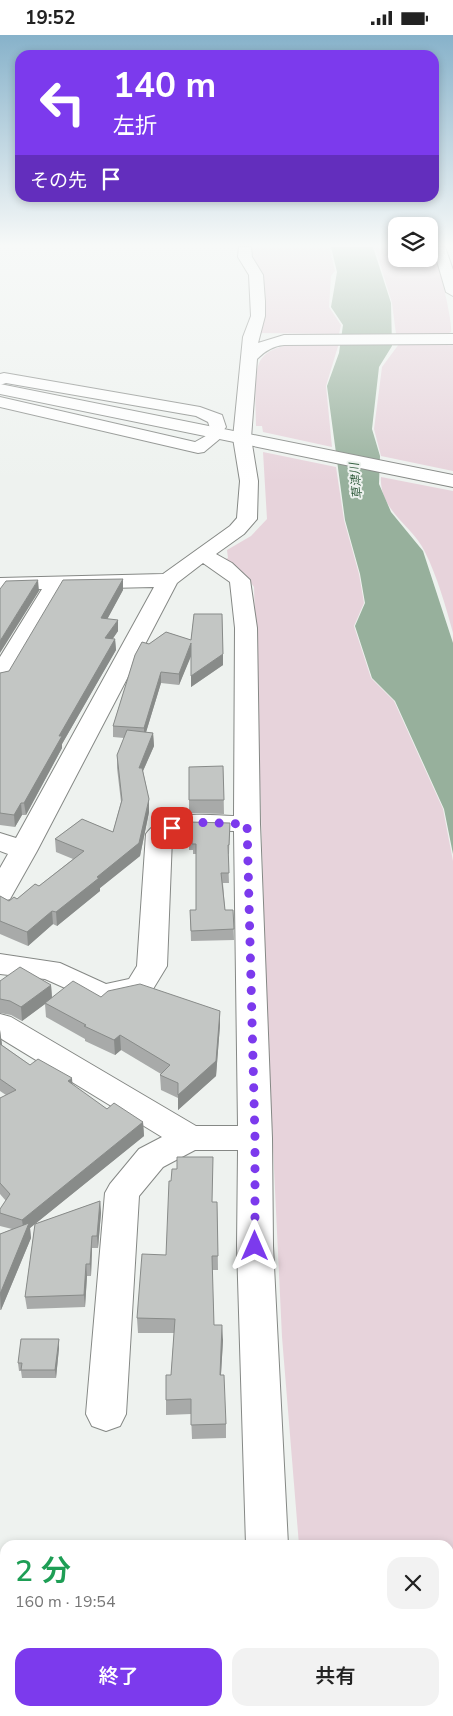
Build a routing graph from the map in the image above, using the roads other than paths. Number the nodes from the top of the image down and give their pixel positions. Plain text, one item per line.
1 (255, 325) edge
2 (451, 339) edge
3 (251, 356) junction
4 (0, 380) edge
5 (0, 389) edge
6 (0, 402) edge
7 (242, 438) junction
8 (453, 481) edge
9 (202, 554) junction
10 (168, 580) junction
11 (56, 583) junction
12 (0, 584) edge
13 (0, 677) edge
14 (247, 824) junction
15 (12, 846) edge
16 (0, 893) edge
17 (0, 964) edge
18 (0, 1024) edge
19 (190, 1138) junction
20 (255, 1138) junction
21 (106, 1414) dead end
22 (267, 1540) edge

1 - 3 street
2 - 3 street
3 - 7 street
4 - 6 street
5 - 7 street
7 - 8 street
7 - 9 street
9 - 10 street
9 - 14 street
10 - 11 street
10 - 15 street
11 - 12 street
11 - 13 street
14 - 17 street
14 - 20 street
15 - 16 street
18 - 19 street
19 - 20 street
19 - 21 street
20 - 22 street

